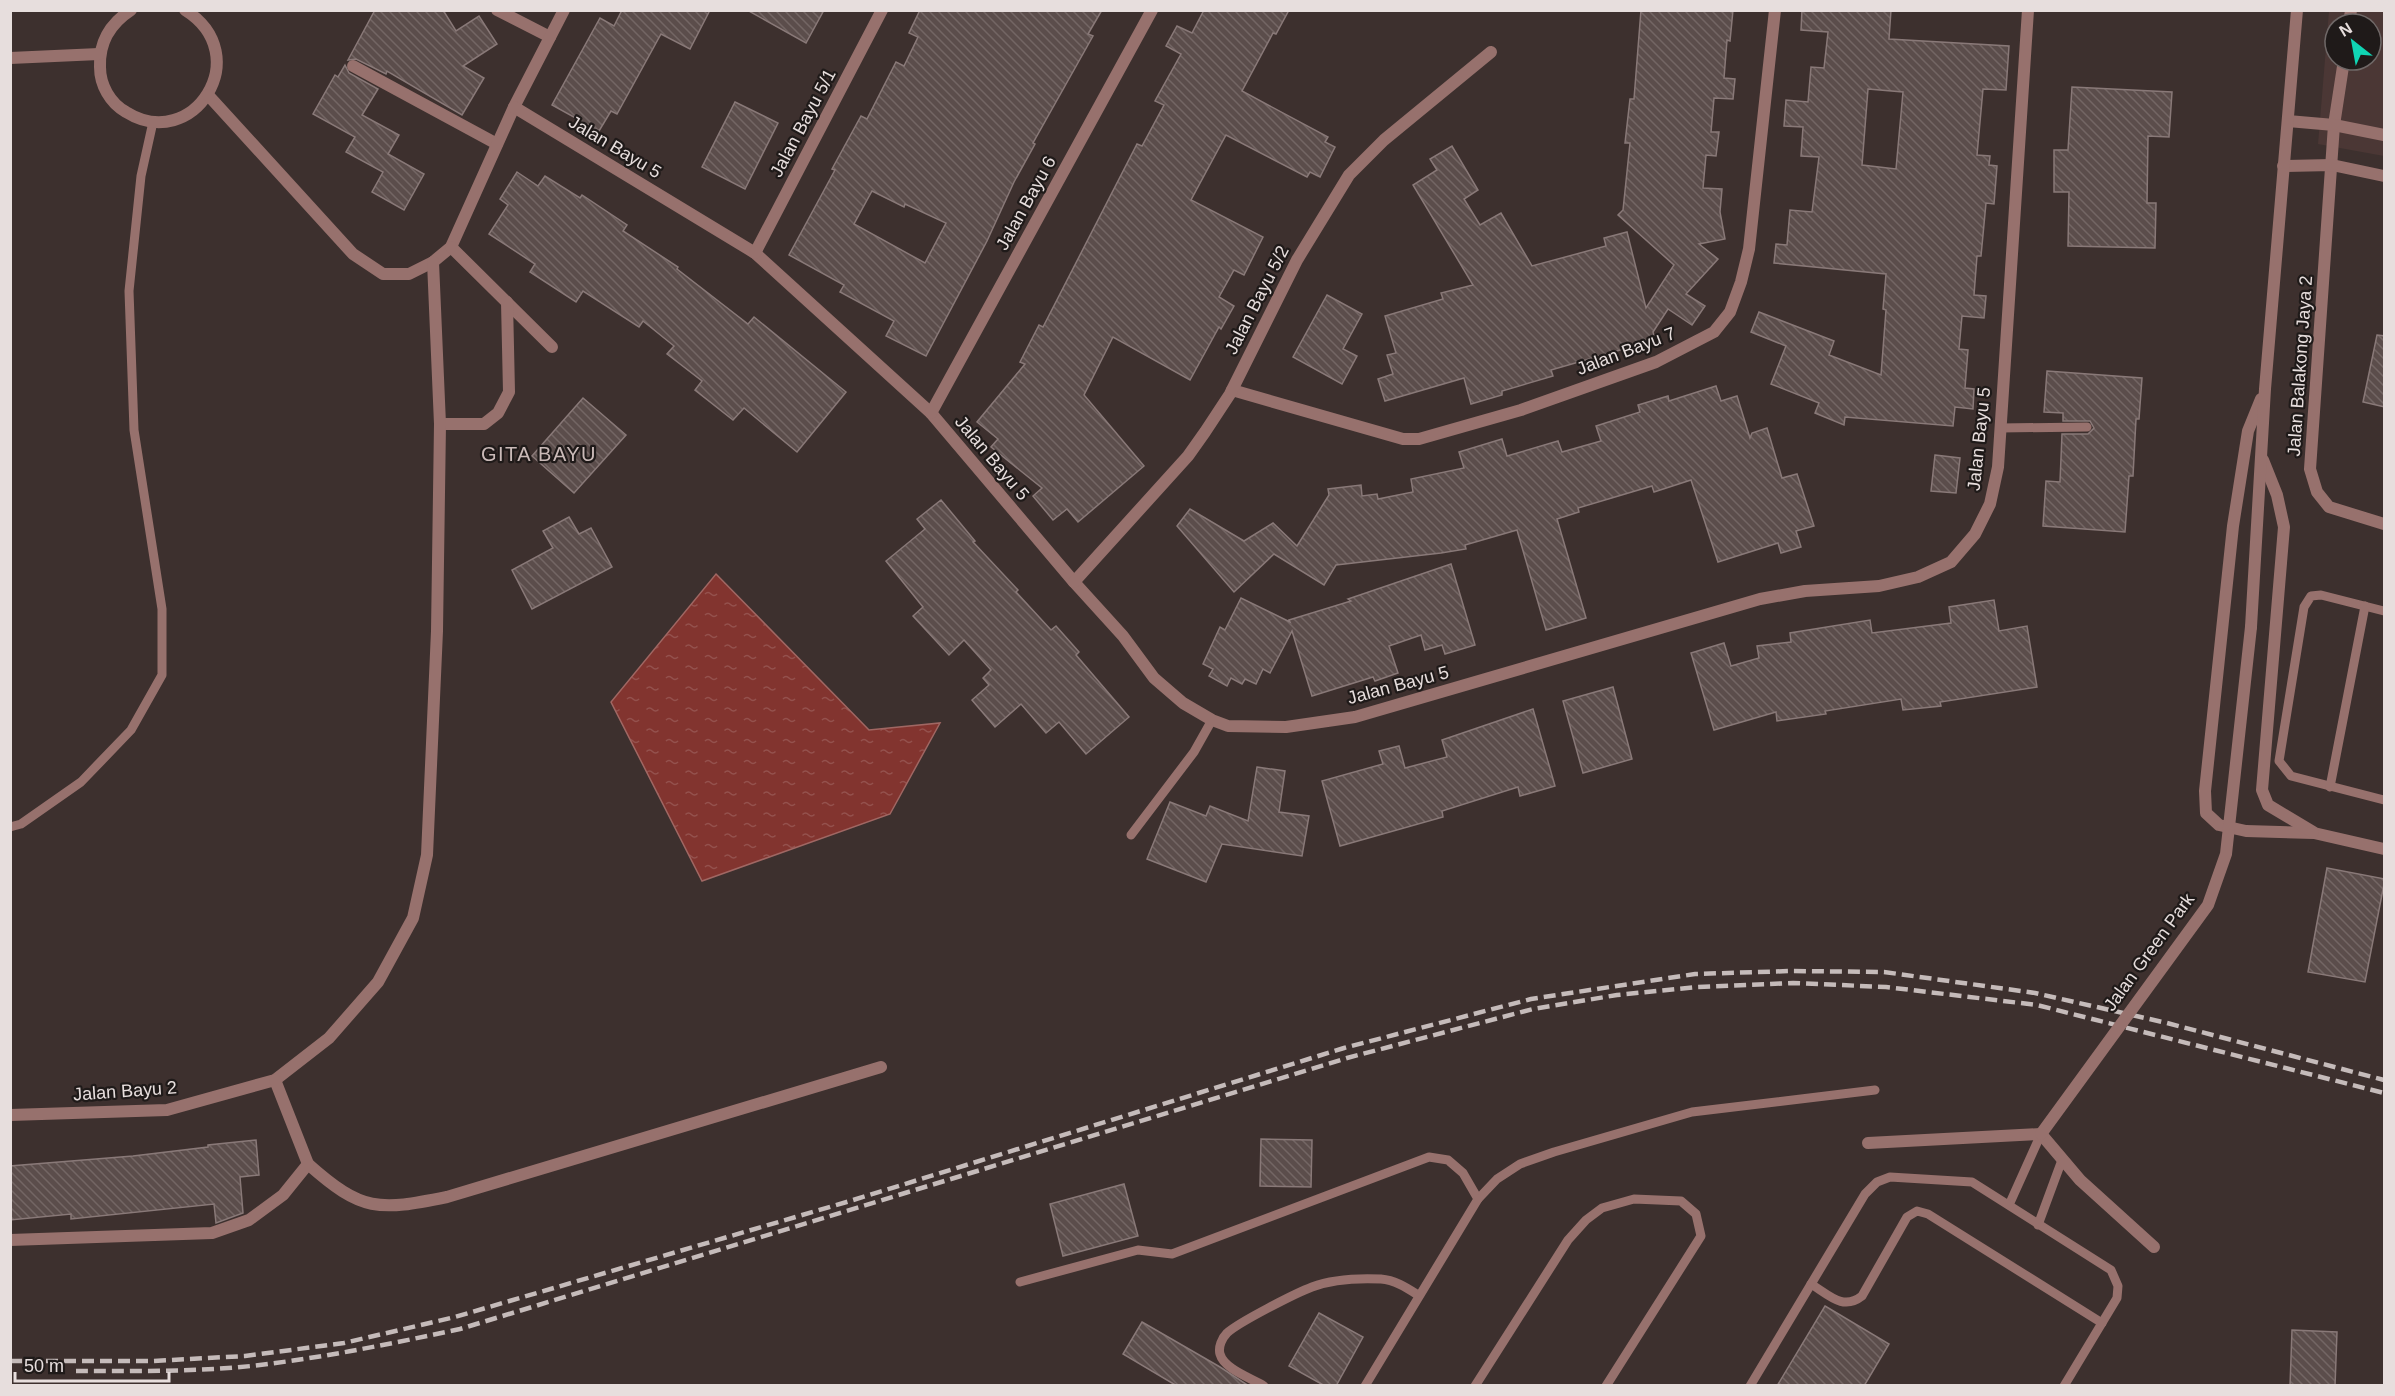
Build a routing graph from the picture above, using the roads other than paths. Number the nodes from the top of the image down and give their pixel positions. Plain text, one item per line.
1 (185, 10) edge
2 (497, 10) edge
3 (564, 10) edge
4 (882, 10) edge
5 (1152, 10) edge
6 (1775, 10) edge
7 (2028, 10) edge
8 (2297, 10) edge
9 (123, 13) edge
10 (550, 38) junction
11 (1491, 52) dead end
12 (99, 54) junction
13 (10, 58) edge
14 (352, 66) dead end
15 (2342, 72) edge
16 (208, 95) junction
17 (514, 107) junction
18 (153, 122) junction
19 (2288, 122) junction
20 (2334, 125) junction
21 (2385, 135) edge
22 (497, 144) junction
23 (2332, 165) junction
24 (2283, 166) junction
25 (2385, 176) edge
26 (451, 247) junction
27 (755, 253) junction
28 (433, 262) junction
29 (507, 303) junction
30 (552, 347) dead end
31 (2265, 389) junction
32 (1232, 390) junction
33 (931, 413) junction
34 (440, 424) junction
35 (2087, 427) dead end
36 (2000, 428) junction
37 (2261, 457) junction
38 (2384, 524) edge
39 (1074, 582) junction
40 (2366, 606) junction
41 (2385, 611) edge
42 (1212, 720) junction
43 (2267, 723) junction
44 (2284, 727) junction
45 (2330, 787) junction
46 (2385, 800) edge
47 (10, 827) edge
48 (2314, 833) junction
49 (1131, 835) dead end
50 (2385, 849) edge
51 (880, 1068) dead end
52 (275, 1080) junction
53 (1875, 1090) dead end
54 (10, 1115) edge
55 (2041, 1134) junction
56 (1868, 1143) dead end
57 (2062, 1160) junction
58 (308, 1164) junction
59 (1478, 1199) junction
60 (2009, 1205) junction
61 (2038, 1225) junction
62 (10, 1240) edge
63 (2154, 1247) dead end
64 (1020, 1282) dead end
65 (1811, 1284) junction
66 (1418, 1295) junction
67 (2102, 1323) junction
68 (1264, 1386) edge
69 (1365, 1386) edge
70 (1475, 1386) edge
71 (1606, 1386) edge
72 (1750, 1386) edge
73 (2064, 1386) edge

1 - 16 street
2 - 10 street
3 - 10 street
4 - 27 street, Jalan Bayu 5/1
5 - 33 street, Jalan Bayu 6
6 - 32 street, Jalan Bayu 7
7 - 36 street, Jalan Bayu 5
8 - 19 street, Jalan Green Park
9 - 12 street
10 - 17 street
11 - 32 street, Jalan Bayu 5/2
12 - 13 street
12 - 18 street
14 - 22 street
15 - 20 street
16 - 18 street
16 - 28 street
17 - 22 street
17 - 27 street, Jalan Bayu 5
18 - 47 lane
19 - 20 street
19 - 24 street, Jalan Green Park
20 - 21 street
20 - 23 street, Jalan Balakong Jaya 2
22 - 26 street
23 - 24 street
23 - 25 street
23 - 38 street, Jalan Balakong Jaya 2
24 - 31 street, Jalan Green Park
26 - 28 street
26 - 29 street
27 - 33 street, Jalan Bayu 5
28 - 34 street
29 - 30 street
29 - 34 street
31 - 37 street, Jalan Green Park
31 - 48 street
32 - 39 street, Jalan Bayu 5/2
33 - 39 street, Jalan Bayu 5
34 - 52 street
35 - 36 lane
36 - 42 street, Jalan Bayu 5
37 - 43 street
37 - 55 street, Jalan Green Park, bridge
39 - 42 street, Jalan Bayu 5
40 - 41 lane
40 - 44 lane
40 - 45 lane
42 - 49 lane
43 - 44 lane
43 - 48 street
44 - 45 lane
45 - 46 lane
48 - 50 street
51 - 58 street
52 - 54 street, Jalan Bayu 2
52 - 58 street
53 - 59 lane
55 - 56 street
55 - 57 street
55 - 60 lane
57 - 61 lane
57 - 63 street
58 - 62 street
59 - 64 lane
59 - 66 lane
60 - 61 lane
60 - 65 lane
61 - 67 lane
65 - 67 lane
65 - 72 lane
66 - 68 lane
66 - 69 lane
67 - 73 lane
70 - 71 lane

